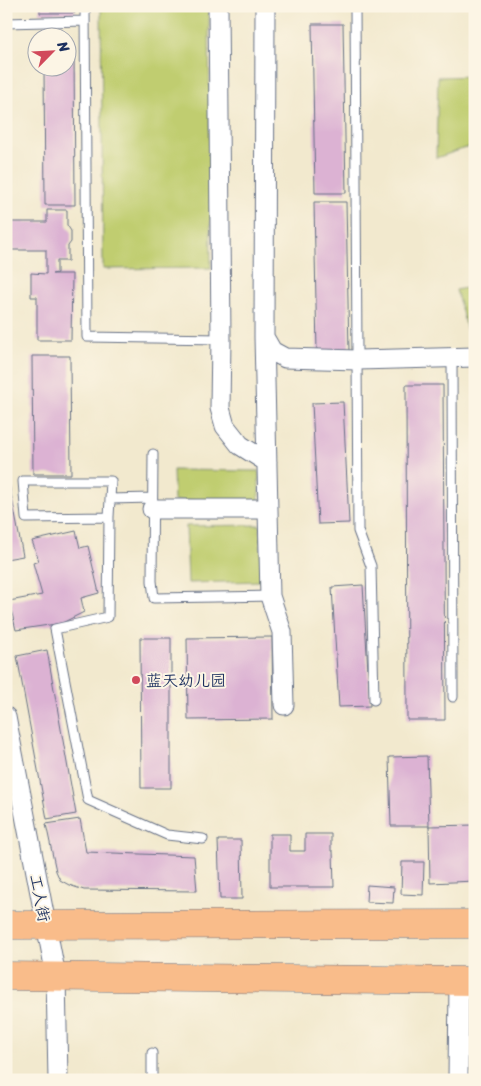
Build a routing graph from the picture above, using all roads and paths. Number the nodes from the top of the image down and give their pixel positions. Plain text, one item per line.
1 (85, 6) edge
2 (218, 6) edge
3 (265, 6) edge
4 (355, 6) edge
5 (85, 21) junction
6 (6, 23) edge
7 (264, 337) junction
8 (221, 339) junction
9 (452, 357) junction
10 (475, 357) edge
11 (285, 358) junction
12 (358, 360) junction
13 (265, 382) junction
14 (153, 454) dead end
15 (267, 462) junction
16 (110, 499) junction
17 (152, 503) junction
18 (268, 509) junction
19 (109, 516) junction
20 (270, 596) junction
21 (453, 697) dead end
22 (374, 700) dead end
23 (284, 705) dead end
24 (6, 717) edge
25 (202, 839) dead end
26 (475, 924) edge
27 (6, 925) edge
28 (45, 925) junction
29 (6, 976) edge
30 (56, 976) junction
31 (467, 981) edge
32 (152, 1054) dead end
33 (58, 1080) edge
34 (152, 1080) edge
35 (458, 1080) edge

1 - 5 lane
2 - 8 street
3 - 7 street
4 - 12 lane
5 - 6 lane
5 - 8 lane
7 - 11 street
7 - 13 street
8 - 15 street
9 - 10 street
9 - 12 street
9 - 21 lane
11 - 12 street
11 - 13 street
12 - 22 lane
13 - 15 street
14 - 17 lane
15 - 18 street
16 - 17 lane
16 - 19 lane
16 - 19 lane
17 - 18 street
17 - 20 lane
18 - 20 street
19 - 25 lane
20 - 23 street
24 - 28 street, 工人街
26 - 28 main road
27 - 28 main road
28 - 30 street, 工人街
29 - 30 main road
30 - 31 main road
30 - 33 street, 工人街
31 - 35 street
32 - 34 lane

